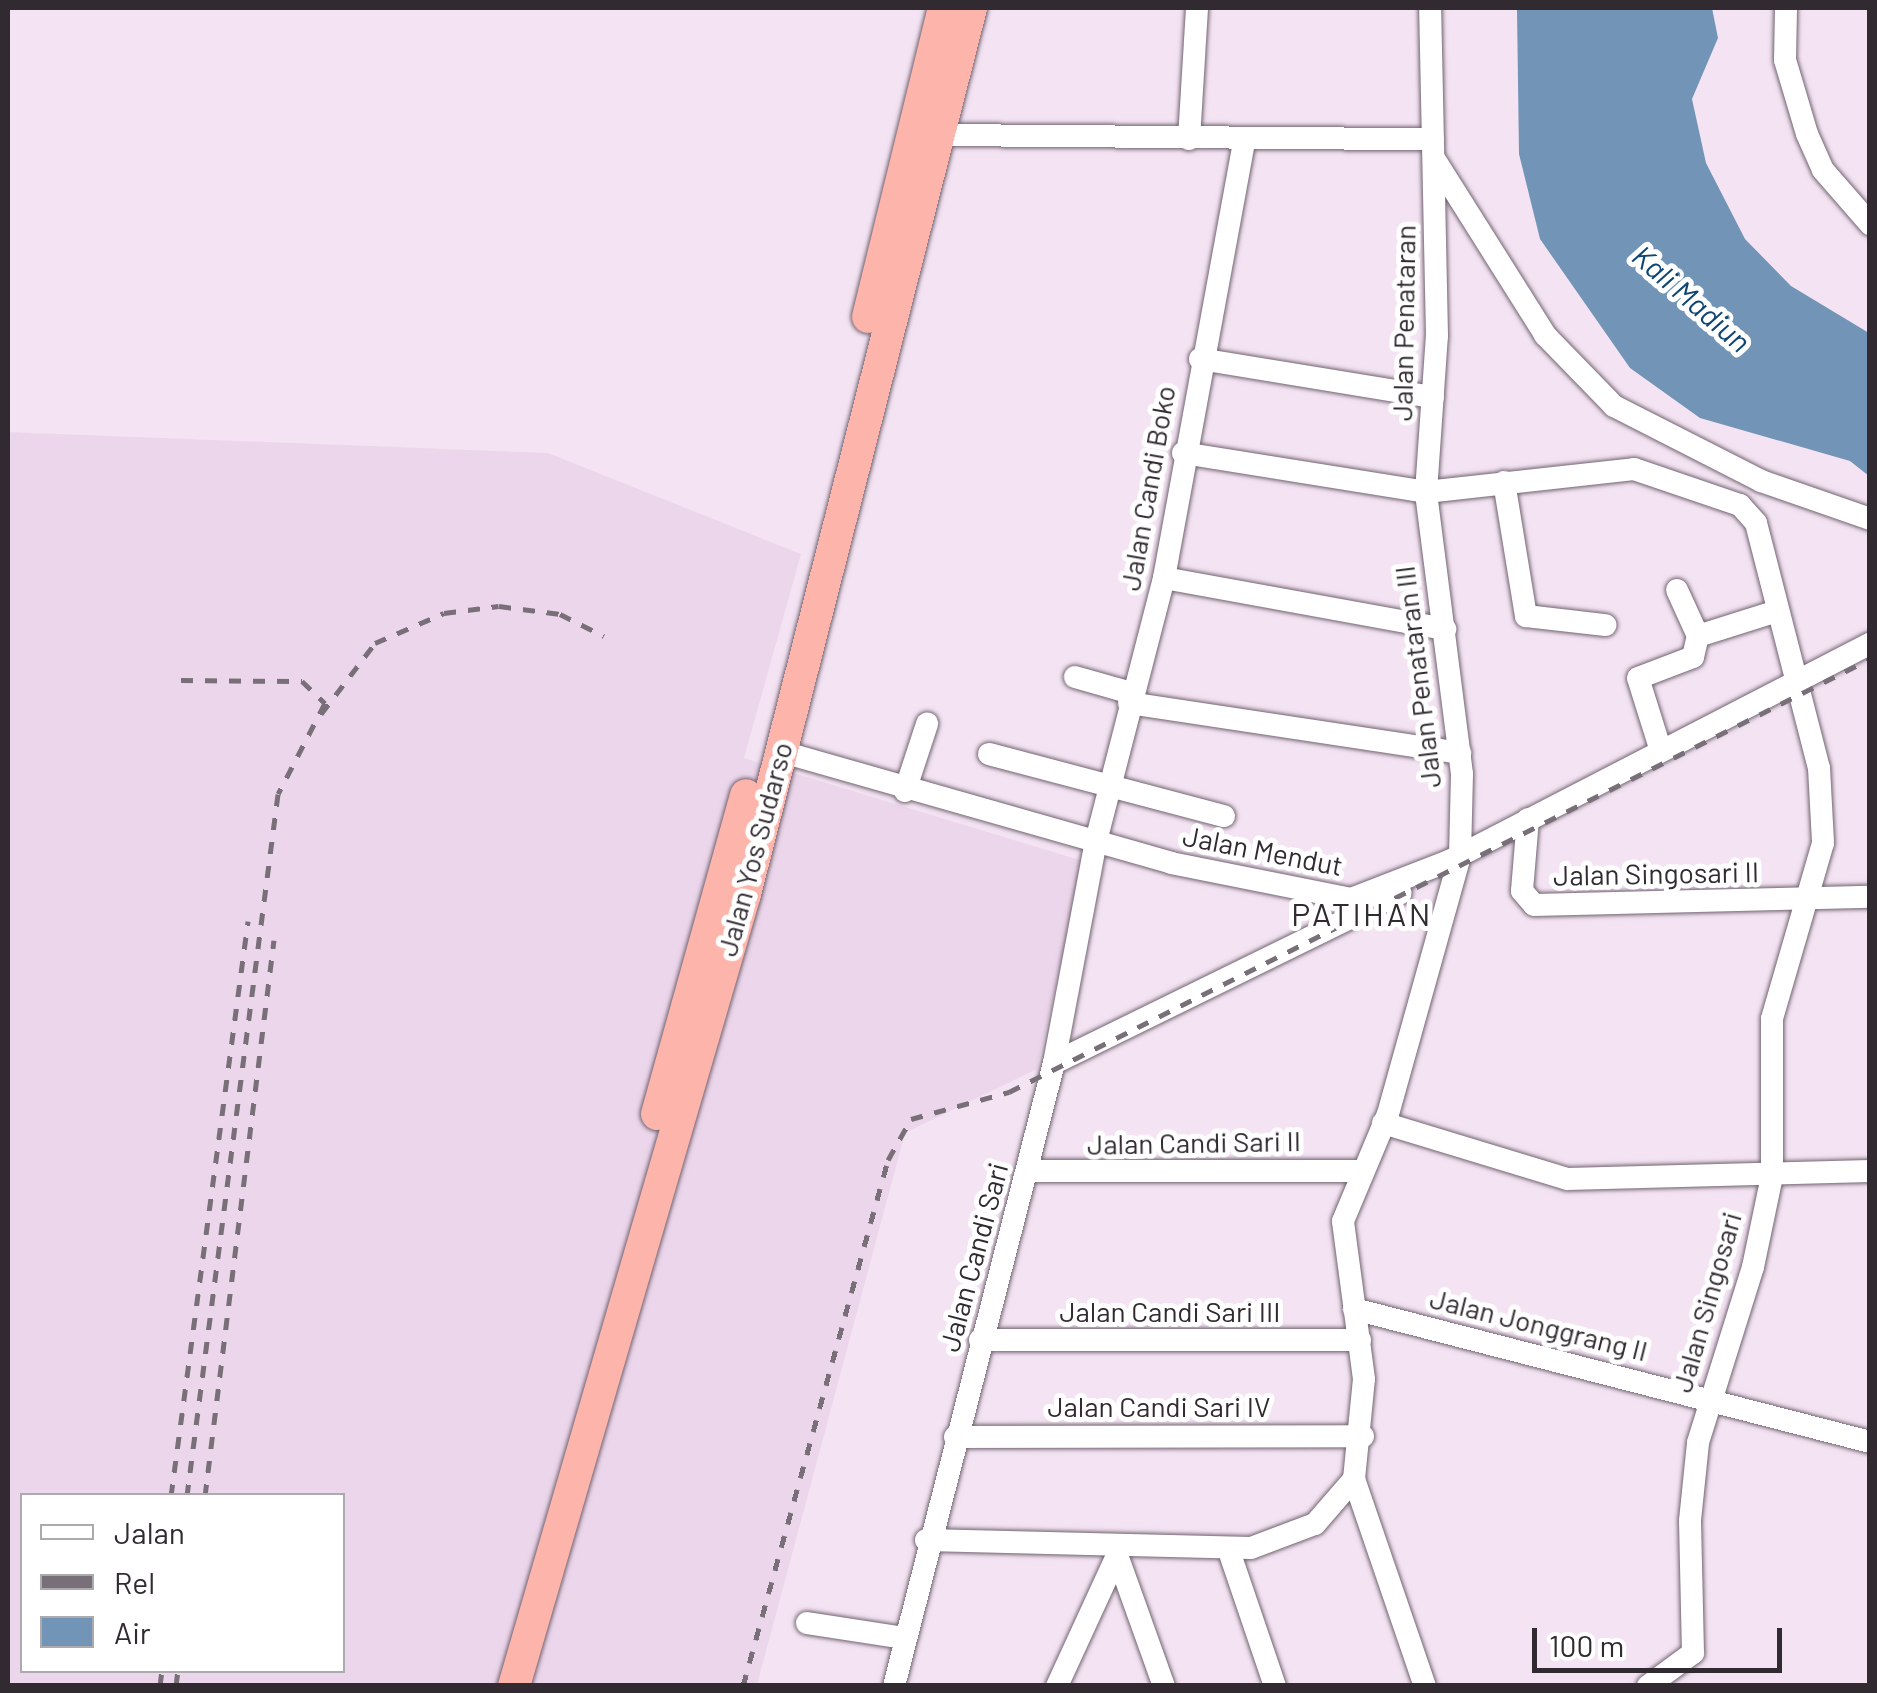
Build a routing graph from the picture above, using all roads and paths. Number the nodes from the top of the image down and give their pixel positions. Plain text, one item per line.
1 (944, 8) edge
2 (972, 8) edge
3 (1197, 8) edge
4 (1430, 8) edge
5 (1786, 8) edge
6 (942, 135) junction
7 (1189, 140) junction
8 (1244, 142) junction
9 (1433, 148) junction
10 (1870, 224) edge
11 (871, 347) junction
12 (1200, 359) junction
13 (1433, 397) junction
14 (1183, 454) junction
15 (1504, 482) junction
16 (1426, 492) junction
17 (1870, 519) edge
18 (1164, 578) junction
19 (1677, 590) dead end
20 (1777, 610) junction
21 (1605, 626) dead end
22 (1445, 629) junction
23 (1698, 636) junction
24 (1870, 644) edge
25 (1074, 677) dead end
26 (1794, 679) junction
27 (1130, 698) junction
28 (927, 724) dead end
29 (1660, 748) junction
30 (779, 752) junction
31 (1460, 753) junction
32 (988, 754) dead end
33 (1109, 787) junction
34 (905, 791) junction
35 (1224, 816) dead end
36 (1528, 819) junction
37 (1096, 841) junction
38 (1454, 858) junction
39 (1870, 897) edge
40 (1810, 900) junction
41 (1352, 908) junction
42 (1054, 1062) junction
43 (1384, 1123) junction
44 (1028, 1171) junction
45 (1362, 1171) junction
46 (1870, 1171) edge
47 (1772, 1176) junction
48 (1354, 1309) junction
49 (980, 1340) junction
50 (1360, 1340) junction
51 (1708, 1399) junction
52 (955, 1436) junction
53 (1363, 1436) junction
54 (1870, 1442) edge
55 (1354, 1479) junction
56 (926, 1540) junction
57 (1228, 1548) junction
58 (1119, 1551) junction
59 (807, 1623) dead end
60 (904, 1638) junction
61 (492, 1686) edge
62 (514, 1686) edge
63 (894, 1686) edge
64 (1057, 1686) edge
65 (1164, 1686) edge
66 (1275, 1686) edge
67 (1424, 1686) edge
68 (1648, 1686) edge

1 - 11 highway, Jalan Yos Sudarso
2 - 6 highway, Jalan Yos Sudarso
3 - 7 street
4 - 9 street, Jalan Penataran
5 - 10 street
6 - 7 street
6 - 11 highway, Jalan Yos Sudarso
7 - 8 street
8 - 9 street
8 - 12 street, Jalan Candi Boko
9 - 13 street, Jalan Penataran
9 - 17 street
11 - 30 highway, Jalan Yos Sudarso
11 - 61 highway, Jalan Yos Sudarso
12 - 13 street
12 - 14 street, Jalan Candi Boko
13 - 16 street, Jalan Penataran
14 - 16 street
14 - 18 street, Jalan Candi Boko
15 - 16 street
15 - 20 street
15 - 21 street
16 - 22 street, Jalan Penataran III
18 - 22 street
18 - 27 street, Jalan Candi Boko
19 - 23 street
20 - 23 street
20 - 26 street
22 - 31 street, Jalan Penataran III
23 - 29 street
24 - 26 street, Jalan Mendut
25 - 27 street
26 - 29 street, Jalan Mendut
26 - 40 street, Jalan Singosari
27 - 31 street
27 - 33 street, Jalan Candi Boko
28 - 34 street
29 - 36 street, Jalan Mendut
30 - 34 street, Jalan Mendut
30 - 62 highway, Jalan Yos Sudarso
31 - 38 street, Jalan Penataran III
32 - 33 street
33 - 35 street
33 - 37 street, Jalan Candi Boko
34 - 37 street, Jalan Mendut
36 - 38 street, Jalan Mendut
36 - 40 street, Jalan Singosari II
37 - 41 street, Jalan Mendut
37 - 42 street, Jalan Candi Sari
38 - 41 street, Jalan Mendut
38 - 43 street, Jalan Penataran III
39 - 40 street, Jalan Singosari II
40 - 47 street, Jalan Singosari
41 - 42 street
42 - 44 street, Jalan Candi Sari
43 - 45 street, Jalan Penataran III
43 - 47 street
44 - 45 street, Jalan Candi Sari II
44 - 49 street, Jalan Candi Sari
45 - 48 street, Jalan Penataran III
46 - 47 street
47 - 51 street, Jalan Singosari
48 - 50 street, Jalan Penataran III
48 - 51 street, Jalan Jonggrang II
49 - 50 street, Jalan Candi Sari III
49 - 52 street, Jalan Candi Sari
50 - 53 street, Jalan Penataran III
51 - 54 street, Jalan Jonggrang II
51 - 68 street, Jalan Singosari
52 - 53 street, Jalan Candi Sari IV
52 - 56 street, Jalan Candi Sari
53 - 55 street, Jalan Penataran III
55 - 57 street
55 - 67 street
56 - 58 street
56 - 60 street, Jalan Candi Sari
57 - 58 street
57 - 66 street
58 - 64 street
58 - 65 street
59 - 60 street
60 - 63 street, Jalan Candi Sari

